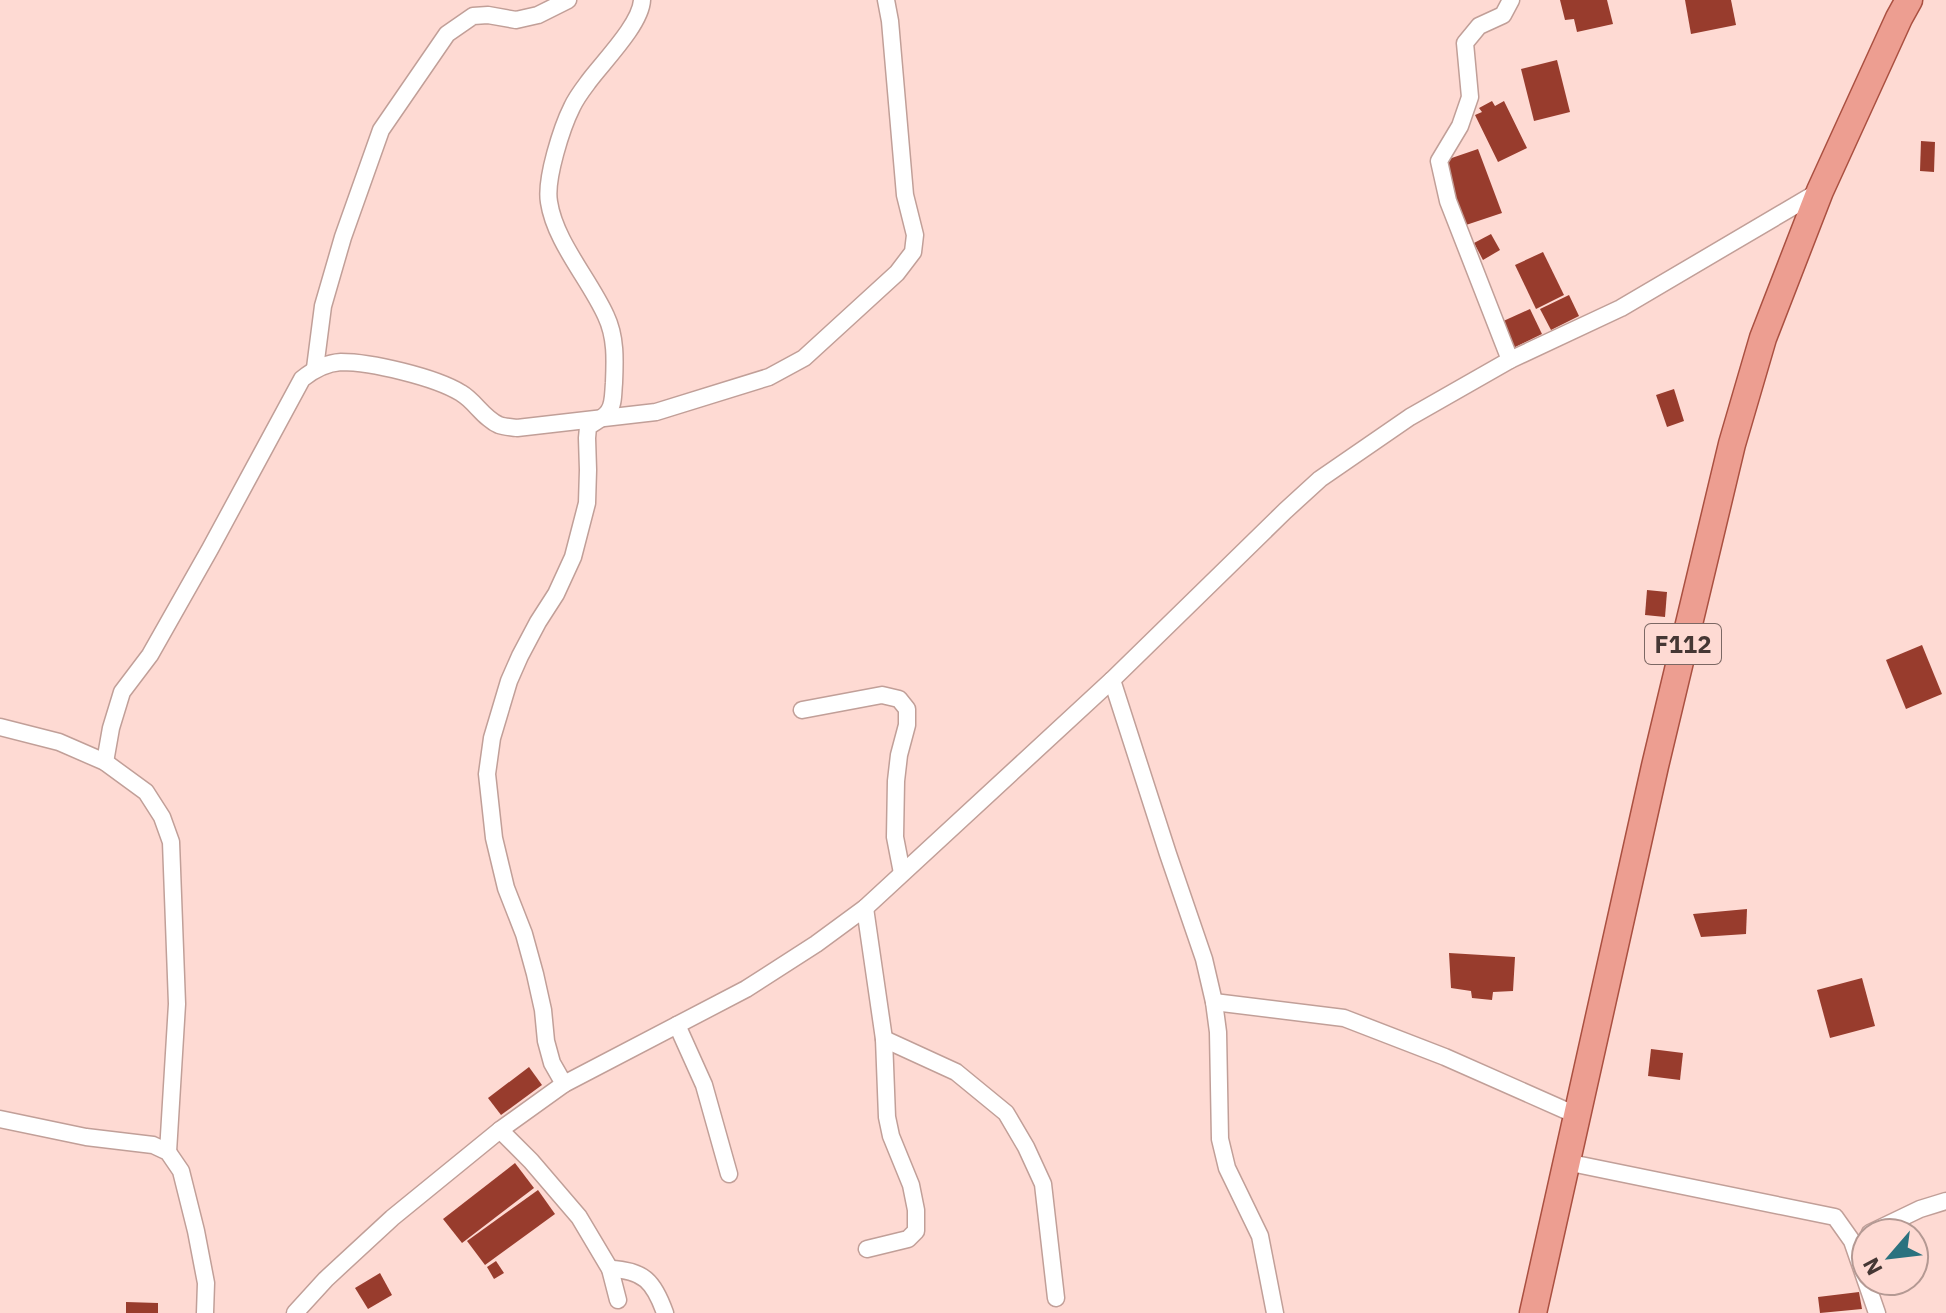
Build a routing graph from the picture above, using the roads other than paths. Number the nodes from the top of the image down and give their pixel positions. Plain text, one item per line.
1 (568, 0) edge
2 (642, 0) edge
3 (886, 0) edge
4 (1511, 0) edge
5 (1909, 0) edge
6 (1820, 191) junction
7 (1510, 360) junction
8 (315, 368) junction
9 (597, 420) junction
10 (1112, 680) junction
11 (802, 710) dead end
12 (0, 727) edge
13 (105, 762) junction
14 (902, 873) junction
15 (865, 908) junction
16 (1214, 1002) junction
17 (677, 1025) junction
18 (884, 1039) junction
19 (564, 1084) junction
20 (1576, 1115) junction
21 (0, 1119) edge
22 (500, 1130) junction
23 (168, 1152) junction
24 (1566, 1162) junction
25 (729, 1174) dead end
26 (1946, 1201) edge
27 (1903, 1217) edge
28 (1850, 1227) edge
29 (867, 1249) dead end
30 (610, 1269) junction
31 (1056, 1298) dead end
32 (618, 1300) dead end
33 (205, 1313) edge
34 (295, 1313) edge
35 (665, 1313) edge
36 (1275, 1313) edge
37 (1533, 1313) edge

1 - 8 street
2 - 9 street
3 - 9 street
4 - 7 street
5 - 6 main road, F112
6 - 7 street
6 - 20 main road, F112
7 - 10 street
8 - 9 street
8 - 13 street
9 - 19 street
10 - 14 street
10 - 16 street
11 - 14 street
12 - 13 street
13 - 23 street
14 - 15 street
15 - 17 street
15 - 18 street
16 - 20 street
16 - 36 street
17 - 19 street
17 - 25 street
18 - 29 street
18 - 31 street
19 - 22 street
20 - 24 main road, F112
21 - 23 street
22 - 30 street
22 - 34 street
23 - 33 street
24 - 28 street
24 - 37 main road, F112
26 - 27 street
30 - 32 street
30 - 35 street

